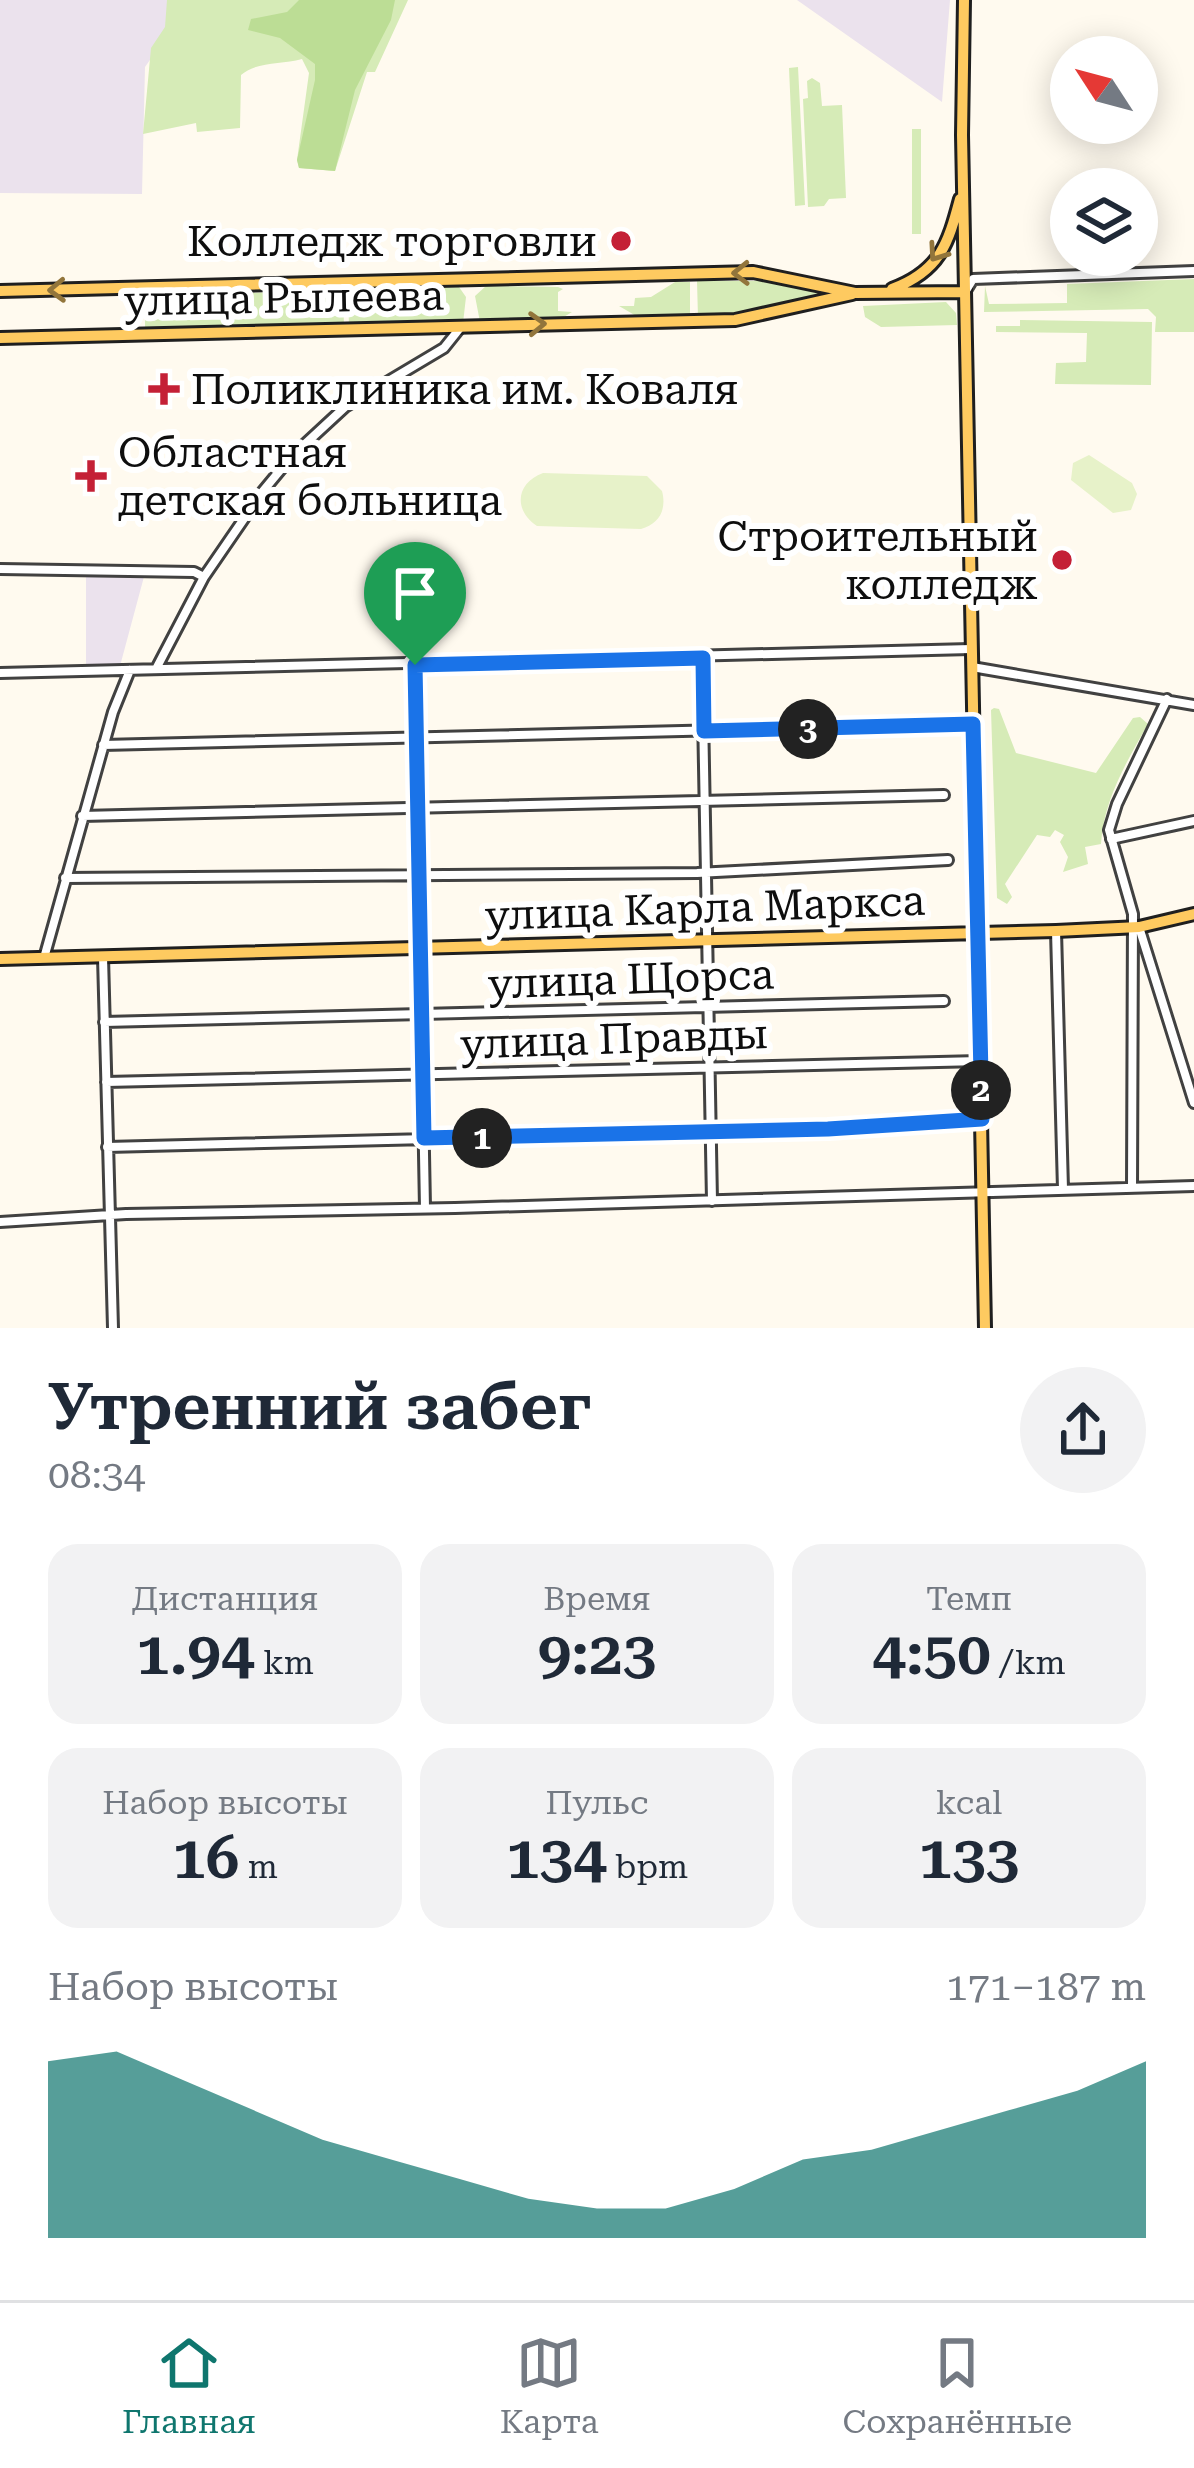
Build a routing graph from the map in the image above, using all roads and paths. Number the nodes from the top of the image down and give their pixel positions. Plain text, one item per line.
1 (964, 0) edge
2 (964, 185) junction
3 (1194, 271) edge
4 (0, 291) edge
5 (965, 292) junction
6 (855, 293) junction
7 (878, 293) junction
8 (461, 327) junction
9 (0, 338) edge
10 (0, 568) edge
11 (204, 577) junction
12 (971, 649) junction
13 (703, 658) junction
14 (415, 665) junction
15 (156, 668) junction
16 (972, 668) junction
17 (130, 670) junction
18 (0, 673) edge
19 (1167, 699) junction
20 (1194, 705) edge
21 (973, 724) junction
22 (704, 731) junction
23 (416, 737) junction
24 (103, 746) junction
25 (944, 795) dead end
26 (705, 802) junction
27 (418, 809) junction
28 (82, 816) junction
29 (1194, 821) edge
30 (1111, 839) junction
31 (948, 860) dead end
32 (707, 872) junction
33 (419, 875) junction
34 (65, 878) junction
35 (1194, 914) edge
36 (1136, 927) junction
37 (1055, 931) junction
38 (978, 932) junction
39 (708, 941) junction
40 (420, 950) junction
41 (103, 957) junction
42 (44, 958) junction
43 (0, 959) edge
44 (944, 1001) dead end
45 (709, 1006) junction
46 (422, 1015) junction
47 (104, 1022) junction
48 (980, 1061) junction
49 (710, 1065) junction
50 (422, 1073) junction
51 (106, 1082) junction
52 (1194, 1102) edge
53 (982, 1119) junction
54 (711, 1131) junction
55 (424, 1138) junction
56 (107, 1147) junction
57 (1194, 1186) edge
58 (1132, 1188) junction
59 (1063, 1189) junction
60 (984, 1191) junction
61 (712, 1201) junction
62 (425, 1208) junction
63 (110, 1215) junction
64 (0, 1222) edge
65 (113, 1328) edge
66 (985, 1328) edge

1 - 2 main road
2 - 5 main road
2 -> 7 main road
3 - 5 street, улица Рылеева
6 -> 4 main road, улица Рылеева
5 - 7 main road, улица Рылеева
5 - 12 main road
6 - 7 main road, улица Рылеева
8 -> 6 main road, улица Рылеева
8 - 9 main road, улица Рылеева
8 - 11 street
10 - 11 street
11 - 15 street
12 - 13 street
12 - 16 main road
13 - 14 street
13 - 22 street
14 - 15 street
14 - 23 street
15 - 17 street
16 - 19 street
16 - 21 main road
17 - 18 street
17 - 24 street
19 - 20 street
19 - 30 street
21 - 22 street
21 - 38 main road
22 - 23 street
22 - 26 street
23 - 24 street
23 - 27 street
24 - 28 street
25 - 26 street
26 - 27 street
26 - 32 street
27 - 28 street
27 - 33 street
28 - 34 street
29 - 30 street
30 - 36 street
31 - 32 street
32 - 33 street
32 - 39 street
33 - 34 street
33 - 40 street
34 - 42 street
35 - 36 main road, улица Карла Маркса
36 - 37 main road, улица Карла Маркса
36 - 52 street
36 - 58 street
37 - 38 main road, улица Карла Маркса
37 - 59 street
38 - 39 main road, улица Карла Маркса
38 - 48 main road
39 - 40 main road, улица Карла Маркса
39 - 45 street
40 - 41 main road, улица Карла Маркса
40 - 46 street
41 - 42 main road, улица Карла Маркса
41 - 47 street
42 - 43 main road, улица Карла Маркса
44 - 45 street, улица Щорса
45 - 46 street, улица Щорса
45 - 49 street
46 - 47 street, улица Щорса
46 - 50 street
47 - 51 street
48 - 49 street, улица Правды
48 - 53 main road
49 - 50 street, улица Правды
49 - 54 street
50 - 51 street, улица Правды
50 - 55 street
51 - 56 street
53 - 54 street
53 - 60 main road
54 - 55 street
54 - 61 street
55 - 56 street
55 - 62 street
56 - 63 street
57 - 58 street
58 - 59 street
59 - 60 street
60 - 61 street
60 - 66 main road
61 - 62 street
62 - 63 street
63 - 64 street
63 - 65 street

